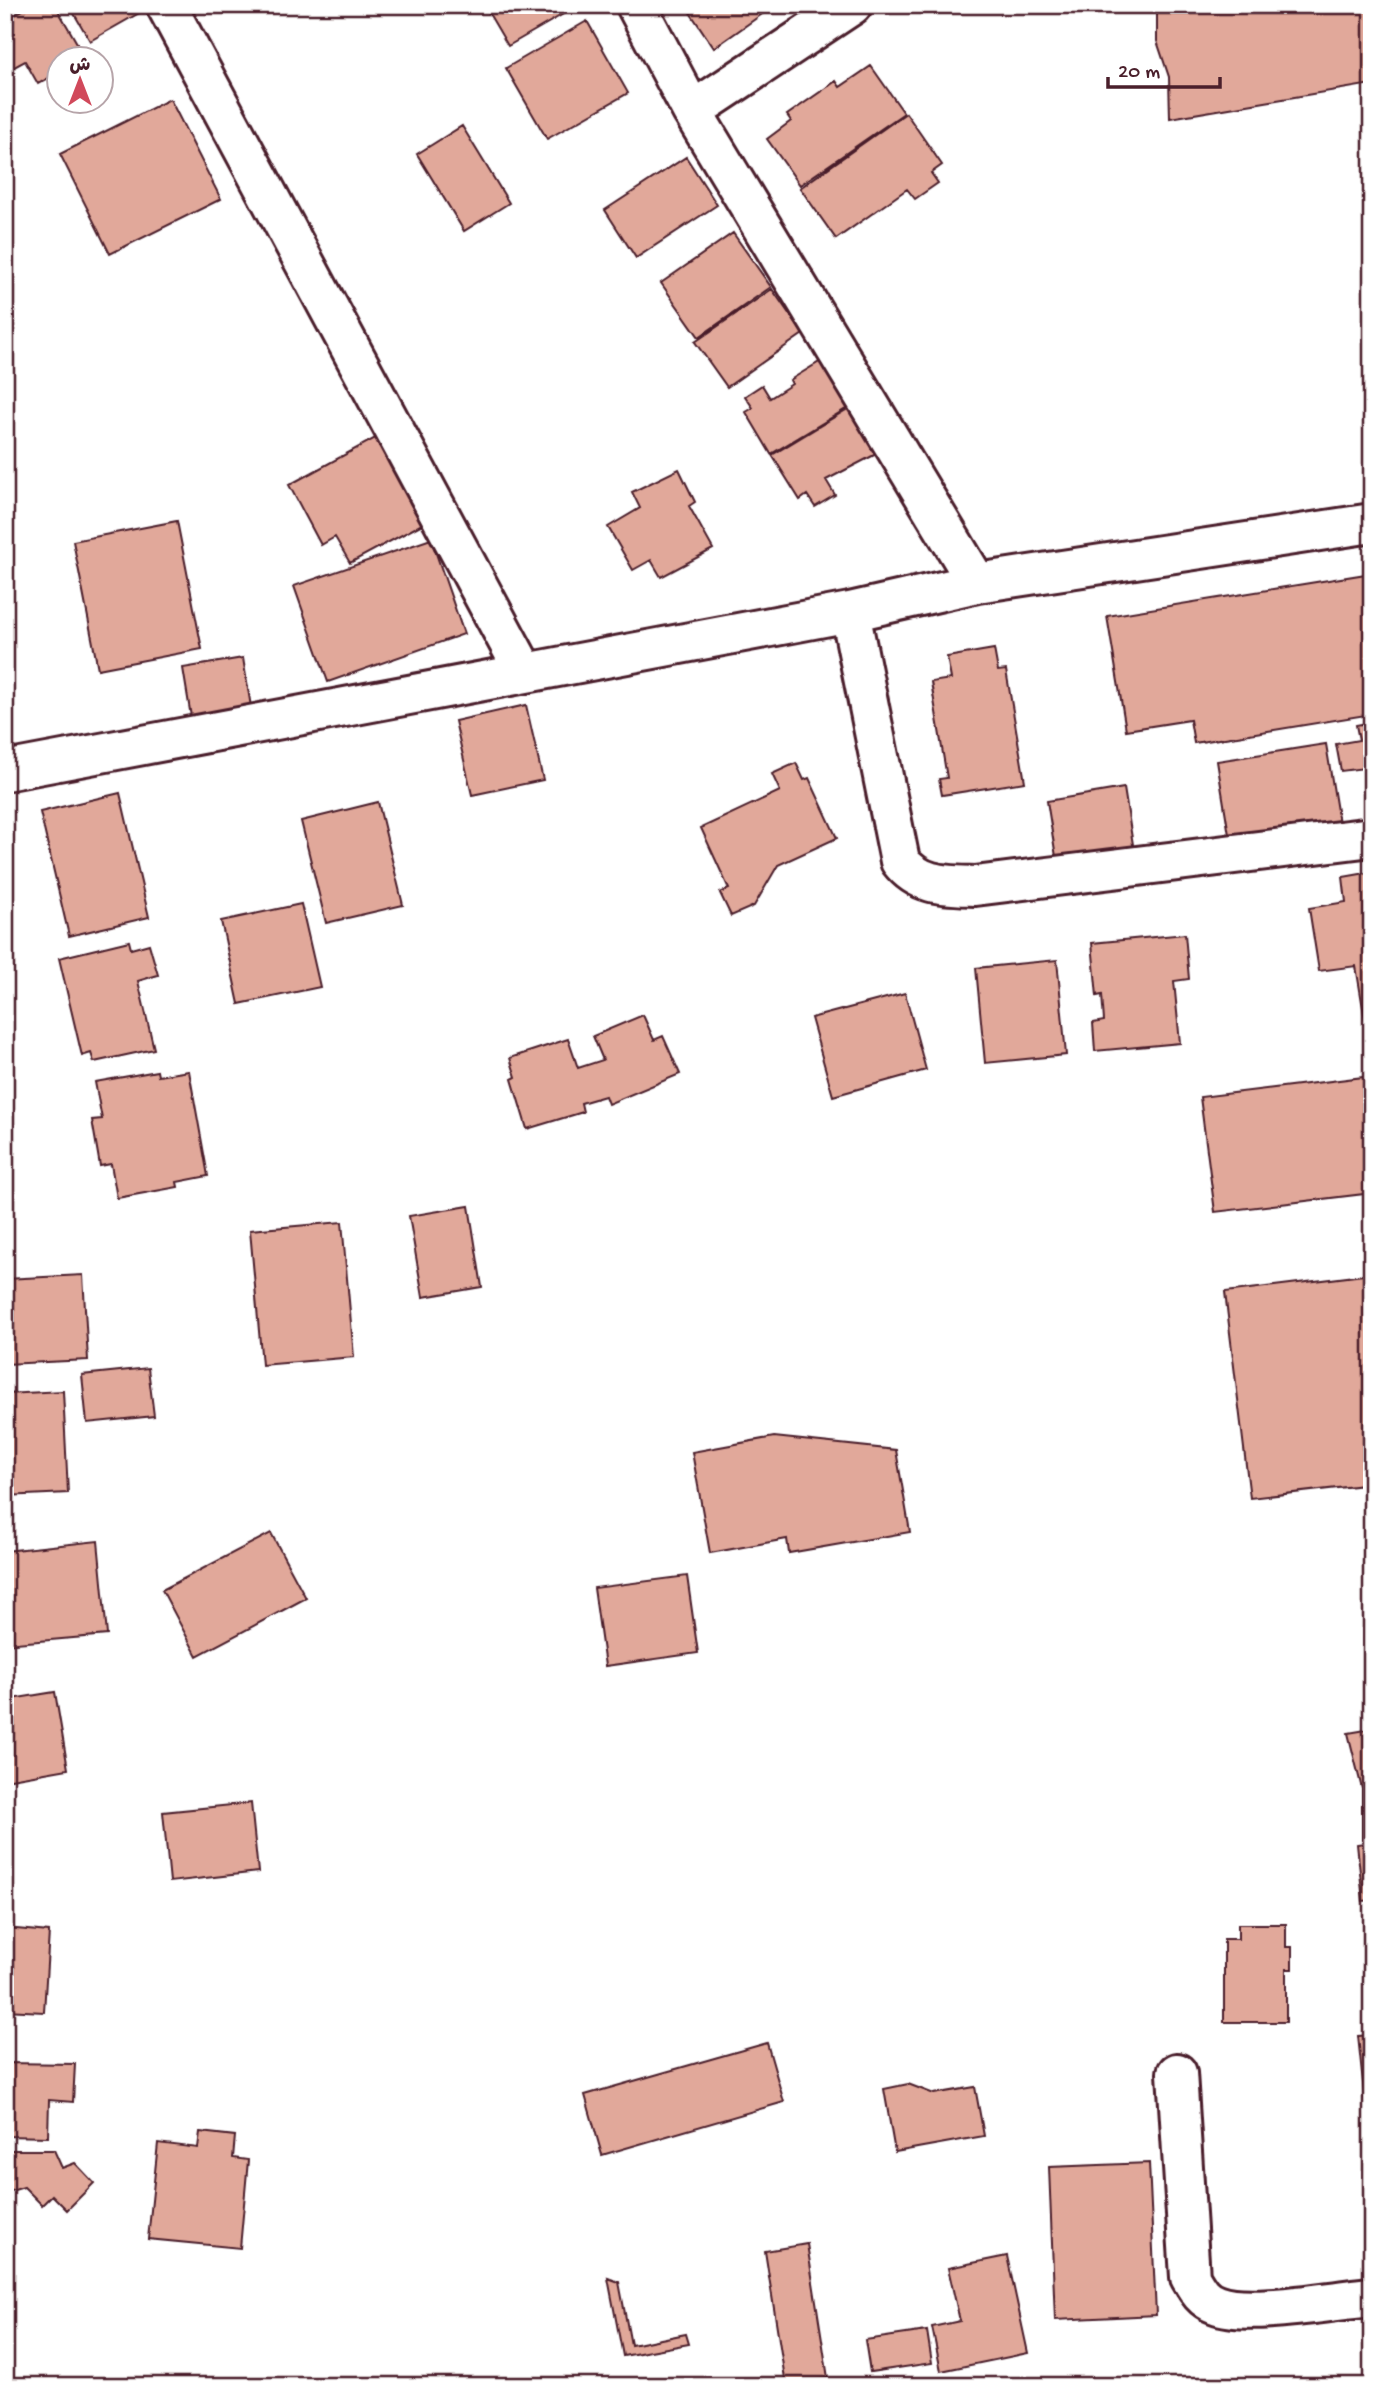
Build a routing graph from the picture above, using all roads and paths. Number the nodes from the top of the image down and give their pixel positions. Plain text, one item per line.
1 (166, 5) edge
2 (636, 5) edge
3 (852, 5) edge
4 (692, 111) junction
5 (1372, 523) edge
6 (977, 583) junction
7 (850, 612) junction
8 (525, 673) junction
9 (5, 771) edge
10 (1372, 836) edge
11 (1177, 2073) dead end
12 (1372, 2297) edge

1 - 8 street
2 - 4 street
3 - 4 street
4 - 6 street
5 - 6 street
6 - 7 street
7 - 8 street
7 - 10 street
8 - 9 street
11 - 12 street

